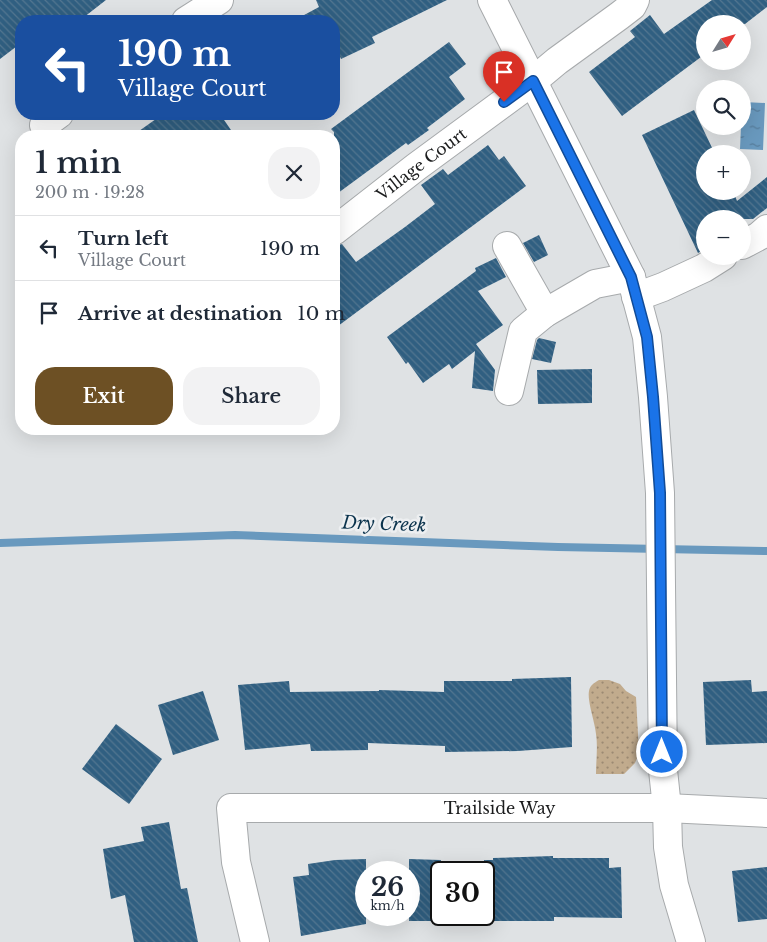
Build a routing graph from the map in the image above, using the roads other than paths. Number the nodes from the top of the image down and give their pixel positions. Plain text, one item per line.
1 (219, 0) edge
2 (492, 0) edge
3 (641, 2) edge
4 (195, 15) edge
5 (533, 81) junction
6 (340, 226) edge
7 (767, 229) edge
8 (751, 240) edge
9 (507, 246) dead end
10 (708, 265) edge
11 (633, 287) junction
12 (545, 313) junction
13 (509, 391) dead end
14 (667, 808) junction
15 (767, 813) edge
16 (255, 942) edge
17 (691, 942) edge

1 - 4 street
2 - 5 street
3 - 5 street, Village Court
5 - 6 street, Village Court
5 - 11 street
7 - 8 street
9 - 12 street
10 - 11 street
11 - 12 street
11 - 14 street
12 - 13 street
14 - 15 street, Trailside Way
14 - 16 street, Trailside Way
14 - 17 street

